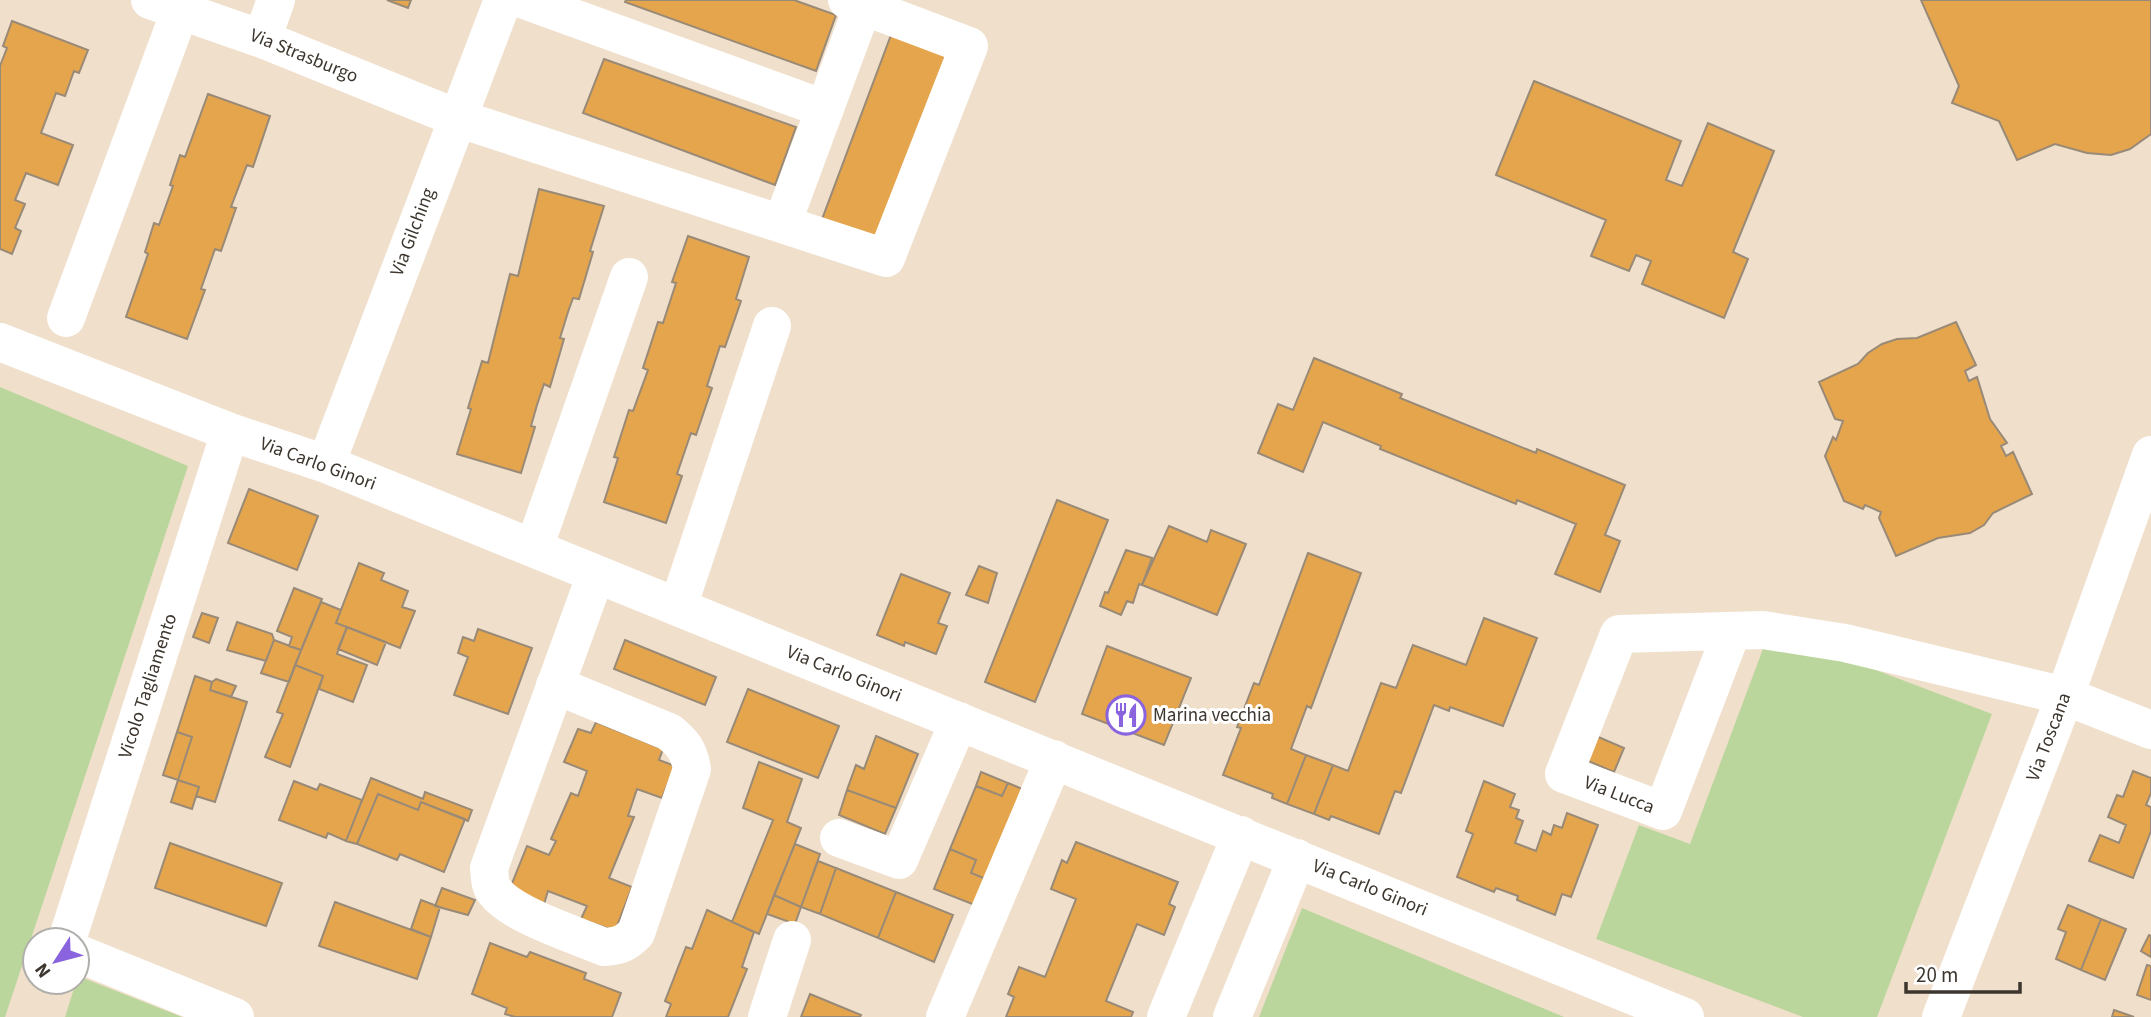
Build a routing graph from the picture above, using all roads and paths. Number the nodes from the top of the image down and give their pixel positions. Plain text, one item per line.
1 (276, 0) edge
2 (503, 0) edge
3 (524, 0) edge
4 (855, 3) edge
5 (165, 6) edge
6 (262, 39) junction
7 (825, 108) junction
8 (457, 118) junction
9 (782, 224) junction
10 (629, 277) dead end
11 (66, 318) dead end
12 (772, 326) dead end
13 (0, 342) edge
14 (230, 432) junction
15 (2151, 456) edge
16 (326, 464) junction
17 (534, 548) junction
18 (596, 573) junction
19 (678, 607) junction
20 (1732, 631) junction
21 (555, 685) junction
22 (2065, 696) junction
23 (958, 721) junction
24 (2151, 730) edge
25 (1054, 759) junction
26 (1241, 835) junction
27 (839, 838) dead end
28 (1297, 858) junction
29 (71, 926) edge
30 (792, 940) dead end
31 (91, 959) edge
32 (235, 1017) edge
33 (767, 1017) edge
34 (946, 1017) edge
35 (1166, 1017) edge
36 (1232, 1017) edge
37 (1685, 1017) edge
38 (1941, 1017) edge

1 - 6 street
2 - 8 street, Via Gilching
3 - 7 street
4 - 7 street
4 - 9 street, Via Strasburgo
5 - 6 street, Via Strasburgo
5 - 11 street
6 - 8 street, Via Strasburgo
7 - 9 street
8 - 9 street, Via Strasburgo
8 - 16 street, Via Gilching
10 - 17 street
12 - 19 street
13 - 14 street, Via Carlo Ginori
14 - 16 street, Via Carlo Ginori
14 - 29 street, Vicolo Tagliamento
15 - 22 street, Via Toscana
16 - 17 street, Via Carlo Ginori
17 - 18 street, Via Carlo Ginori
18 - 19 street, Via Carlo Ginori
18 - 21 street
19 - 23 street, Via Carlo Ginori
20 - 20 street, Via Lucca
20 - 22 street, Via Lucca
21 - 21 street
22 - 24 street, Via Lucca
22 - 38 street, Via Toscana
23 - 25 street, Via Carlo Ginori
23 - 27 street
25 - 26 street, Via Carlo Ginori
25 - 34 street
26 - 28 street, Via Carlo Ginori
26 - 35 street
28 - 36 street
28 - 37 street, Via Carlo Ginori
30 - 33 street
31 - 32 street

